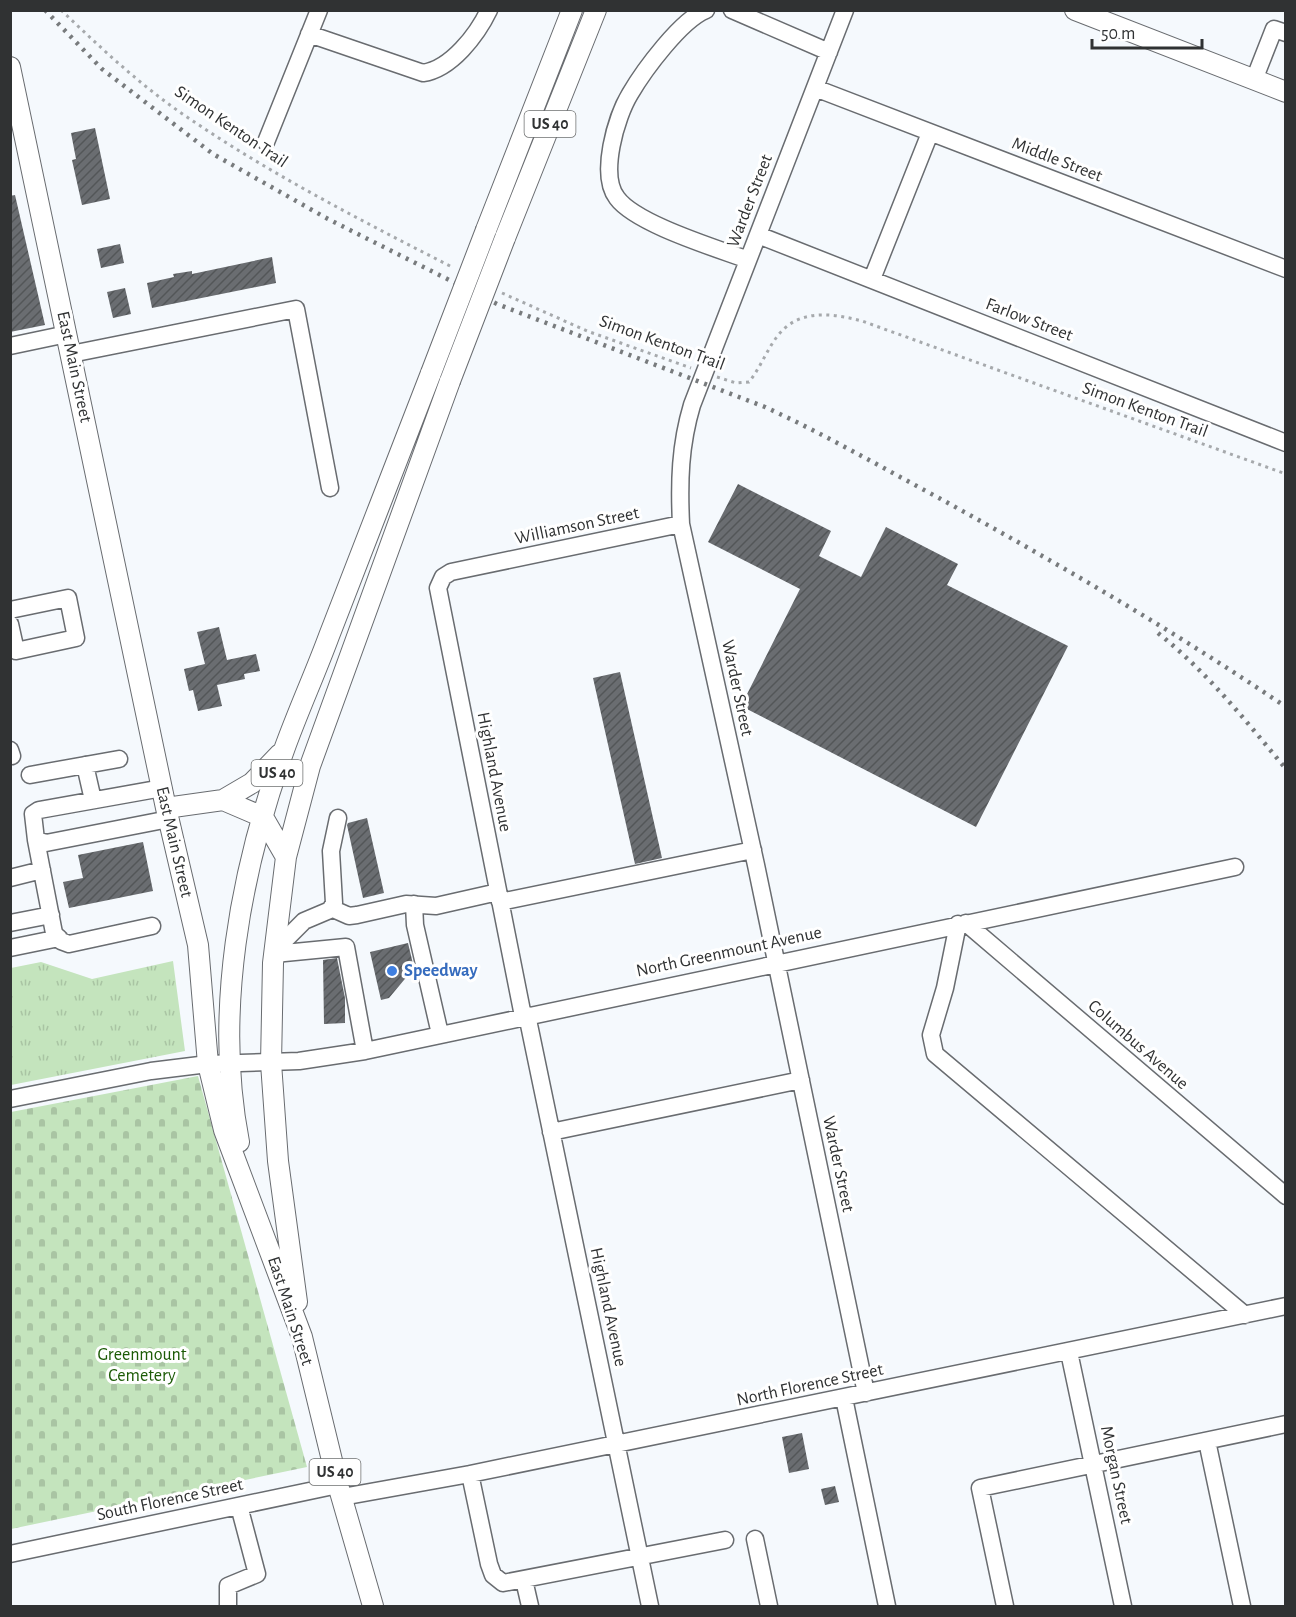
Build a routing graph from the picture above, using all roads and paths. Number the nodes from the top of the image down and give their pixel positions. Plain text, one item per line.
1 (61, 10) edge
2 (319, 10) edge
3 (489, 10) edge
4 (572, 10) edge
5 (596, 10) edge
6 (706, 10) edge
7 (732, 10) edge
8 (845, 10) edge
9 (1075, 10) edge
10 (1286, 33) edge
11 (309, 34) junction
12 (829, 52) junction
13 (10, 67) edge
14 (1254, 80) junction
15 (1284, 87) edge
16 (815, 88) junction
17 (930, 133) junction
18 (266, 142) dead end
19 (758, 235) junction
20 (748, 260) junction
21 (454, 269) dead end
22 (1286, 269) edge
23 (872, 279) junction
24 (497, 291) dead end
25 (59, 336) junction
26 (10, 346) edge
27 (71, 354) junction
28 (705, 373) junction
29 (1286, 443) edge
30 (1286, 474) edge
31 (330, 488) dead end
32 (681, 524) junction
33 (481, 566) joint
34 (10, 610) edge
35 (12, 634) edge
36 (284, 750) junction
37 (119, 759) dead end
38 (85, 765) junction
39 (30, 775) dead end
40 (162, 788) junction
41 (93, 800) junction
42 (223, 800) junction
43 (167, 813) junction
44 (263, 817) junction
45 (338, 818) dead end
46 (36, 840) junction
47 (753, 850) junction
48 (286, 857) junction
49 (1235, 867) dead end
50 (42, 870) junction
51 (10, 878) edge
52 (499, 897) junction
53 (414, 904) junction
54 (331, 908) junction
55 (51, 915) junction
56 (10, 923) edge
57 (962, 924) junction
58 (152, 926) dead end
59 (59, 938) junction
60 (10, 948) edge
61 (275, 952) junction
62 (776, 962) junction
63 (525, 1015) junction
64 (440, 1034) junction
65 (364, 1051) junction
66 (230, 1063) junction
67 (271, 1063) junction
68 (208, 1064) junction
69 (801, 1080) junction
70 (10, 1098) edge
71 (552, 1132) junction
72 (249, 1195) junction
73 (1286, 1196) edge
74 (1286, 1306) edge
75 (1245, 1315) junction
76 (302, 1337) junction
77 (1069, 1352) junction
78 (866, 1394) junction
79 (844, 1398) junction
80 (1286, 1425) edge
81 (1207, 1441) junction
82 (616, 1445) junction
83 (1094, 1465) junction
84 (470, 1474) junction
85 (340, 1491) junction
86 (239, 1506) junction
87 (756, 1539) dead end
88 (725, 1540) dead end
89 (10, 1554) edge
90 (639, 1557) junction
91 (524, 1580) junction
92 (228, 1606) edge
93 (373, 1606) edge
94 (530, 1606) edge
95 (650, 1606) edge
96 (769, 1606) edge
97 (887, 1606) edge
98 (1005, 1606) edge
99 (1123, 1606) edge
100 (1242, 1606) edge

1 - 21 path, Simon Kenton Trail
2 - 11 street
3 - 11 street
4 - 36 main road, US 40, bridge
5 - 48 main road, US 40, bridge
6 - 20 street
7 - 12 street
8 - 12 street, Warder Street
9 - 14 main road
10 - 14 street
11 - 18 street
12 - 16 street, Warder Street
13 - 25 main road, East Main Street
14 - 15 main road
16 - 17 street, Middle Street
16 - 19 street, Warder Street
17 - 22 street, Middle Street
17 - 23 street
19 - 20 street, Warder Street
19 - 23 street, Farlow Street
20 - 28 street, Warder Street
23 - 29 street, Farlow Street
24 - 28 path, Simon Kenton Trail
25 - 26 street
25 - 27 main road, East Main Street
27 - 31 street
27 - 40 main road, East Main Street
28 - 30 path, Simon Kenton Trail
28 - 32 street, Warder Street
32 - 33 street, Williamson Street
32 - 47 street, Warder Street
33 - 52 street, Highland Avenue
34 - 35 street
36 - 42 main road
36 - 44 main road, US 40
37 - 38 street
38 - 39 street
38 - 41 street
40 - 41 street
40 - 43 main road, East Main Street
41 - 46 street
42 - 43 main road
42 - 44 main road
43 - 46 street
43 - 68 main road, East Main Street
44 - 48 main road
44 - 66 main road, US 40
45 - 54 street
46 - 50 street
47 - 52 street
47 - 62 street, Warder Street
48 - 61 main road, US 40
49 - 57 street, North Greenmount Avenue
50 - 51 street
50 - 55 street
52 - 53 street
52 - 63 street, Highland Avenue
53 - 54 street
53 - 64 street
54 - 61 street
55 - 56 street
55 - 59 street
57 - 62 street, North Greenmount Avenue
57 - 73 street, Columbus Avenue
57 - 75 street
58 - 59 street
59 - 60 street
61 - 65 street
61 - 67 main road, US 40
62 - 63 street, North Greenmount Avenue
62 - 69 street, Warder Street
63 - 64 street, North Greenmount Avenue
63 - 71 street, Highland Avenue
64 - 65 street, North Greenmount Avenue
65 - 67 street, North Greenmount Avenue
66 - 67 street, North Greenmount Avenue
66 - 68 street, North Greenmount Avenue
66 - 72 main road, US 40
67 - 76 main road, US 40
68 - 70 street, North Greenmount Avenue
68 - 72 main road, East Main Street
69 - 71 street
69 - 78 street, Warder Street
71 - 82 street, Highland Avenue
72 - 76 main road, East Main Street / US 40
74 - 75 street, North Florence Street
75 - 77 street, North Florence Street
76 - 85 main road, East Main Street / US 40
77 - 78 street, North Florence Street
77 - 83 street, Morgan Street
78 - 79 street, North Florence Street
79 - 82 street, North Florence Street
79 - 97 street
80 - 81 street
81 - 83 street
81 - 100 street
82 - 84 street, North Florence Street
82 - 90 street, Highland Avenue
83 - 98 street
83 - 99 street, Morgan Street
84 - 85 street, North Florence Street
84 - 91 street
85 - 86 street, South Florence Street
85 - 93 main road, East Main Street / US 40
86 - 89 street, South Florence Street
86 - 92 street
87 - 96 street
88 - 90 street
90 - 91 street
90 - 95 street, Highland Avenue
91 - 94 street

